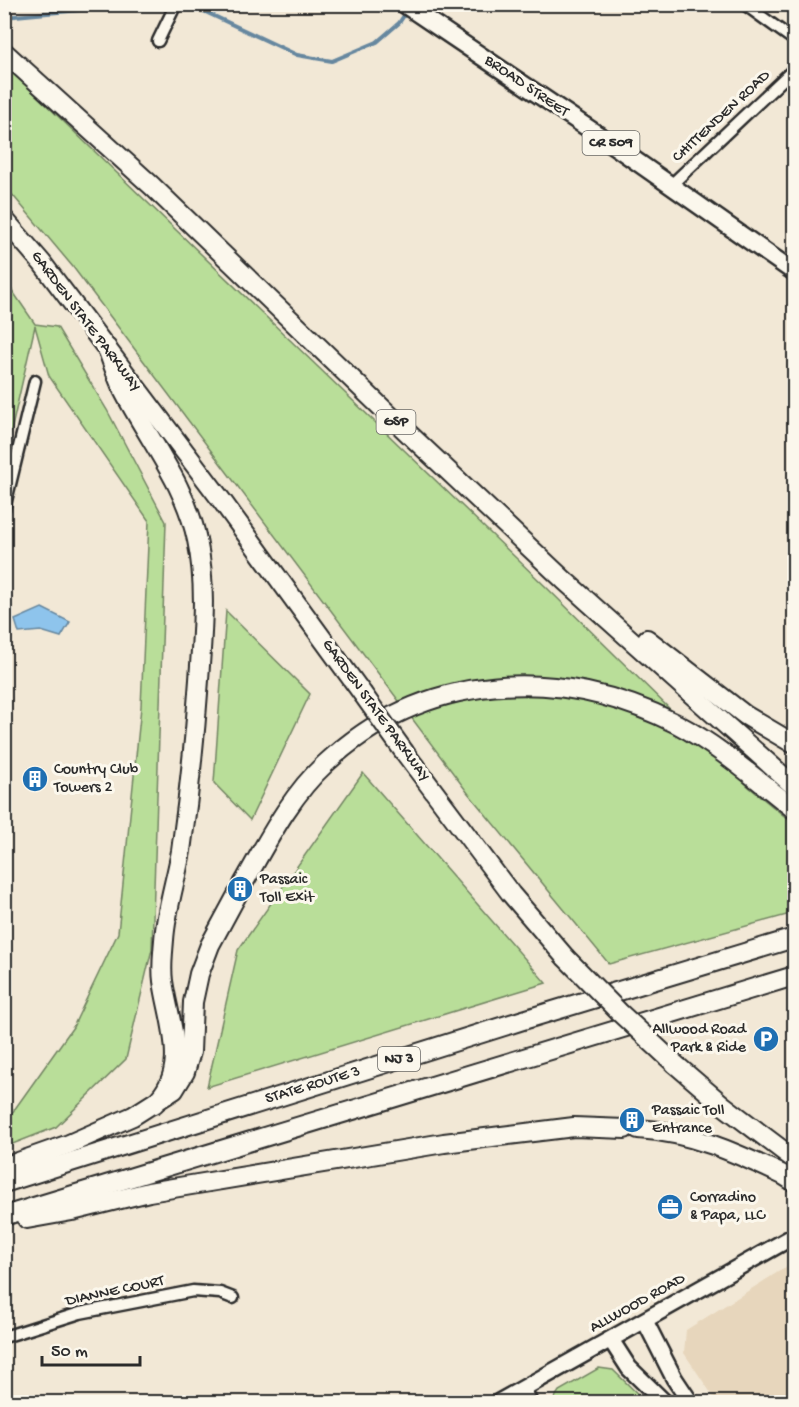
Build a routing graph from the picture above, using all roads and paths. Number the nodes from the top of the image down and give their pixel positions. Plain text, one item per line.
1 (404, 4) edge
2 (744, 4) edge
3 (174, 9) edge
4 (158, 40) dead end
5 (795, 40) edge
6 (4, 52) edge
7 (795, 69) edge
8 (670, 186) junction
9 (4, 219) edge
10 (795, 272) edge
11 (107, 348) junction
12 (35, 381) dead end
13 (4, 509) edge
14 (536, 553) junction
15 (795, 744) edge
16 (795, 786) edge
17 (795, 809) edge
18 (795, 938) edge
19 (795, 976) edge
20 (681, 1070) junction
21 (154, 1104) junction
22 (795, 1150) edge
23 (795, 1159) edge
24 (4, 1167) edge
25 (795, 1182) edge
26 (4, 1183) edge
27 (4, 1216) edge
28 (4, 1223) edge
29 (795, 1236) edge
30 (233, 1298) dead end
31 (645, 1321) junction
32 (4, 1337) edge
33 (611, 1340) junction
34 (524, 1389) junction
35 (500, 1402) edge
36 (532, 1402) edge
37 (664, 1402) edge
38 (690, 1402) edge

1 - 8 main road, BROAD STREET / CR 509
2 - 5 street
3 - 4 street
6 - 14 highway, GSP
7 - 8 street, CHITTENDEN ROAD
8 - 10 main road, BROAD STREET / CR 509
9 - 11 highway, GARDEN STATE PARKWAY
11 - 20 highway, GARDEN STATE PARKWAY, bridge
11 - 21 highway
12 - 13 street
14 - 15 highway
14 - 16 highway, GSP
17 - 21 highway
18 - 26 highway, STATE ROUTE 3 / NJ 3
19 - 27 highway, STATE ROUTE 3 / NJ 3
20 - 22 highway
20 - 23 highway, GARDEN STATE PARKWAY
21 - 24 highway
25 - 28 highway
29 - 31 main road, ALLWOOD ROAD
30 - 32 street, DIANNE COURT
31 - 33 main road, ALLWOOD ROAD
31 - 38 main road
33 - 34 main road, ALLWOOD ROAD
33 - 37 main road
34 - 35 main road, ALLWOOD ROAD
34 - 36 street

